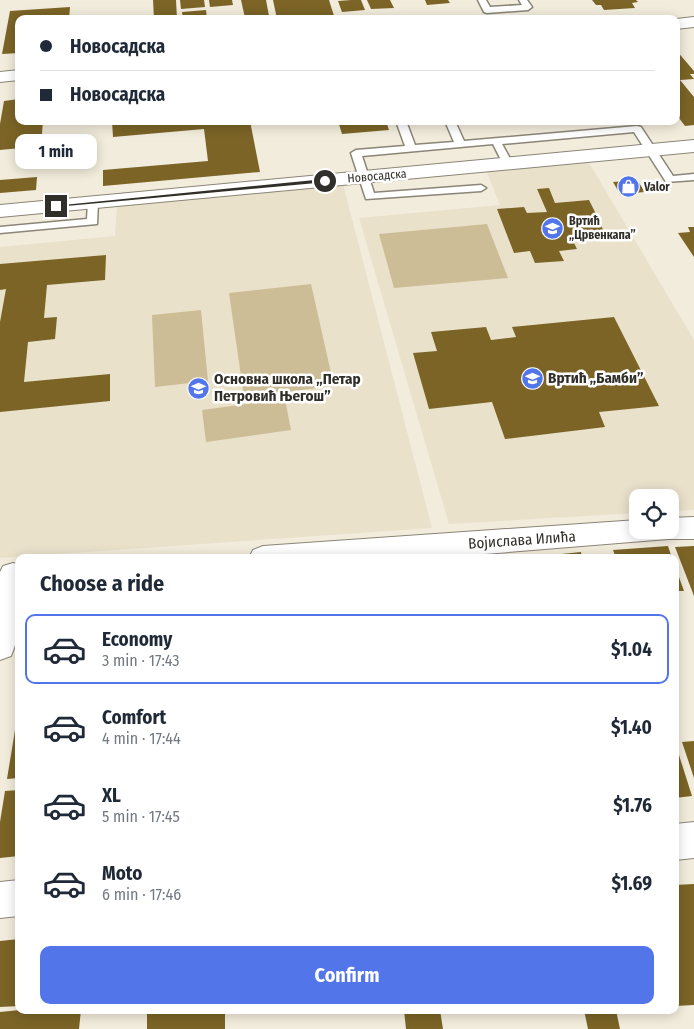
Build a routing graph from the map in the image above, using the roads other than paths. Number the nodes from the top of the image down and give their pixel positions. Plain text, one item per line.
1 (482, 0) edge
2 (523, 0) edge
3 (694, 22) edge
4 (680, 24) edge
5 (15, 75) edge
6 (0, 77) edge
7 (402, 125) edge
8 (452, 125) edge
9 (496, 141) junction
10 (460, 144) junction
11 (694, 146) edge
12 (411, 148) junction
13 (651, 150) junction
14 (508, 164) junction
15 (364, 177) junction
16 (694, 177) edge
17 (482, 188) dead end
18 (93, 202) junction
19 (0, 211) edge
20 (0, 230) edge
21 (694, 528) edge
22 (679, 529) edge
23 (629, 532) edge
24 (320, 554) edge
25 (11, 575) edge
26 (0, 646) edge
27 (694, 840) edge
28 (679, 842) edge
29 (15, 898) edge
30 (0, 900) edge

1 - 2 lane
3 - 4 street
5 - 6 street
7 - 12 lane
8 - 10 lane
9 - 10 lane
9 - 13 lane
9 - 14 lane
10 - 12 lane
11 - 13 street, Новосадска
12 - 15 lane
13 - 14 street, Новосадска
13 - 16 lane
14 - 15 street, Новосадска
15 - 17 lane
15 - 18 street, Новосадска
18 - 19 street, Новосадска
18 - 20 lane
21 - 22 street
23 - 24 street, Војислава Илића
25 - 26 street
27 - 28 street
29 - 30 street

